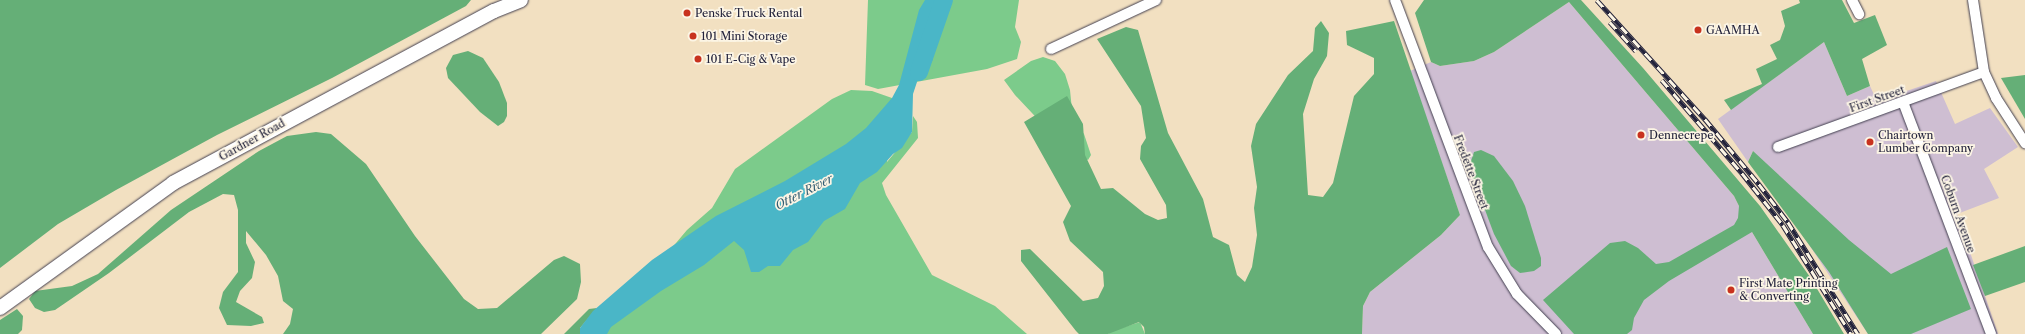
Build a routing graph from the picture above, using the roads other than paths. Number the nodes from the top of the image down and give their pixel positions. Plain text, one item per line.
1 (521, 0) edge
2 (1156, 0) edge
3 (1395, 0) edge
4 (1852, 0) edge
5 (1973, 0) edge
6 (1859, 14) dead end
7 (1051, 49) dead end
8 (1984, 72) junction
9 (1903, 102) junction
10 (2025, 142) edge
11 (1778, 147) dead end
12 (0, 308) edge
13 (1556, 334) edge
14 (1991, 334) edge

1 - 12 main road, Gardner Road
2 - 7 street
3 - 13 street, Fredette Street
4 - 6 street
5 - 8 street
8 - 9 street, First Street
8 - 10 street
9 - 11 street, First Street
9 - 14 street, Coburn Avenue

